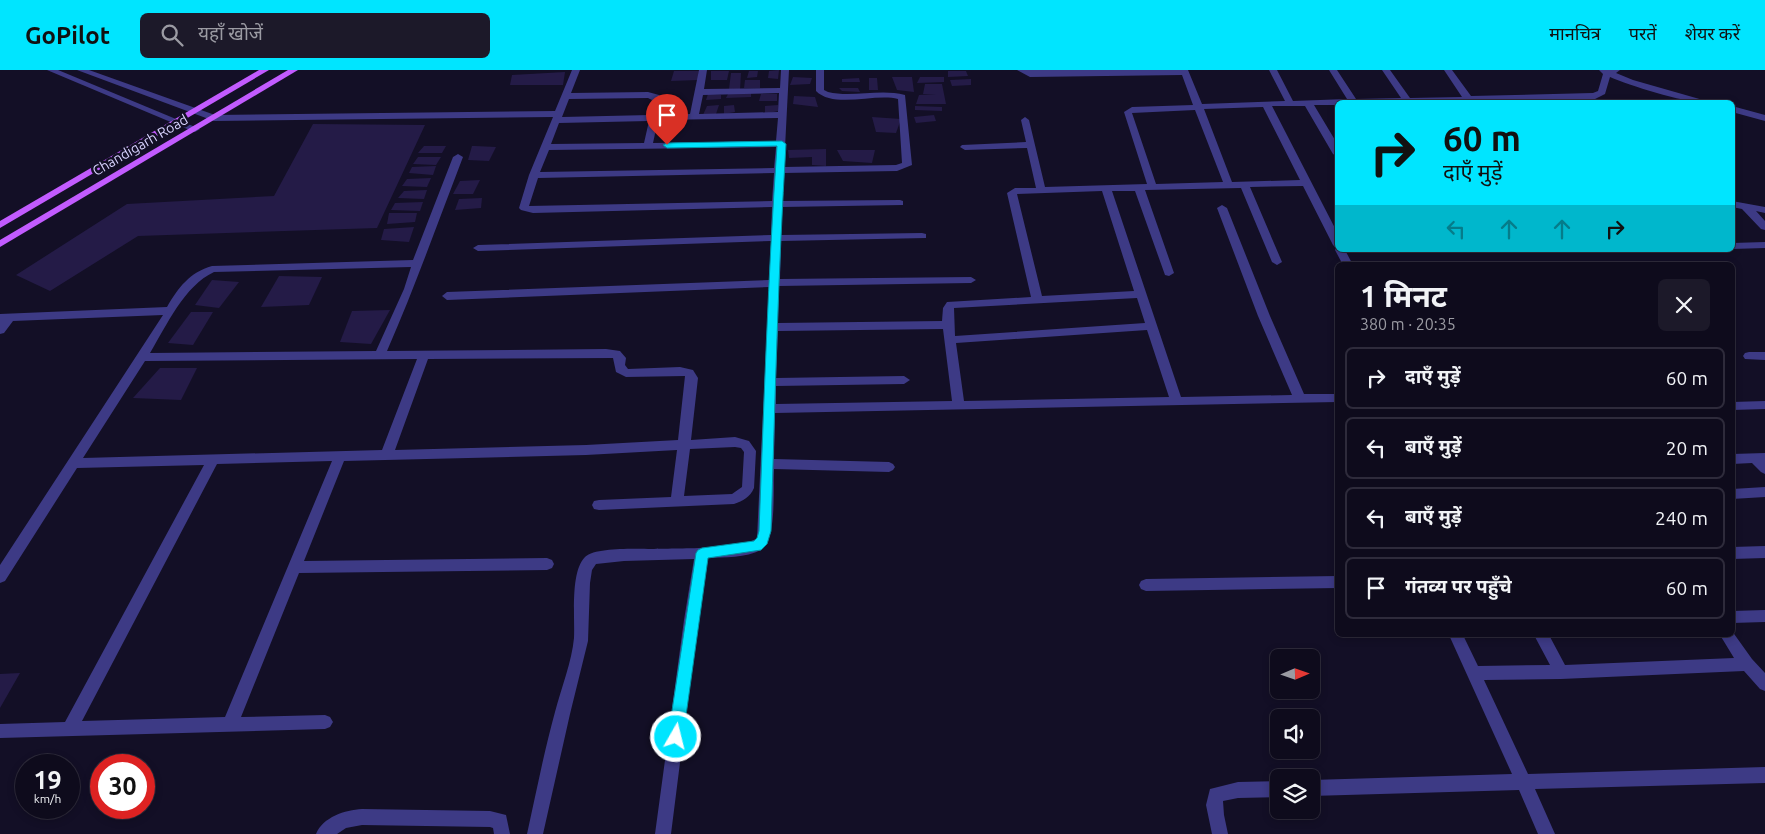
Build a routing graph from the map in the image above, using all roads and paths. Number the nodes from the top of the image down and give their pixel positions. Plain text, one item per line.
1 (51, 70) edge
2 (81, 70) edge
3 (265, 70) edge
4 (294, 70) edge
5 (576, 70) edge
6 (703, 70) edge
7 (785, 70) edge
8 (820, 70) edge
9 (1021, 70) edge
10 (1273, 70) edge
11 (1333, 70) edge
12 (1386, 70) edge
13 (1448, 70) edge
14 (1184, 71) edge
15 (1608, 71) edge
16 (1092, 72) edge
17 (784, 90) junction
18 (700, 92) junction
19 (565, 96) junction
20 (1352, 100) edge
21 (1406, 100) edge
22 (1468, 100) edge
23 (1511, 100) edge
24 (1698, 100) edge
25 (1335, 102) edge
26 (1290, 103) junction
27 (1308, 103) junction
28 (1266, 104) junction
29 (1198, 106) junction
30 (1735, 110) edge
31 (194, 111) junction
32 (783, 115) junction
33 (556, 117) junction
34 (694, 117) junction
35 (214, 118) junction
36 (654, 118) junction
37 (1765, 118) edge
38 (1025, 120) dead end
39 (178, 121) junction
40 (195, 129) junction
41 (782, 144) junction
42 (1031, 145) junction
43 (648, 146) junction
44 (546, 147) junction
45 (965, 147) dead end
46 (1335, 149) edge
47 (458, 157) dead end
48 (780, 169) junction
49 (534, 175) junction
50 (1305, 183) junction
51 (1228, 184) junction
52 (1244, 184) junction
53 (1152, 186) junction
54 (1139, 187) junction
55 (1106, 188) junction
56 (1041, 189) junction
57 (900, 203) dead end
58 (777, 204) junction
59 (1735, 204) edge
60 (1744, 206) junction
61 (1222, 208) dead end
62 (1765, 210) edge
63 (0, 225) edge
64 (1765, 228) edge
65 (922, 236) dead end
66 (775, 238) junction
67 (1335, 239) edge
68 (0, 244) edge
69 (1765, 245) edge
70 (1735, 246) edge
71 (478, 248) dead end
72 (1277, 262) dead end
73 (417, 263) junction
74 (1169, 273) dead end
75 (971, 280) dead end
76 (775, 283) junction
77 (1141, 294) junction
78 (447, 296) dead end
79 (1037, 300) junction
80 (171, 311) junction
81 (5, 318) edge
82 (948, 325) junction
83 (1152, 326) junction
84 (772, 328) junction
85 (0, 330) edge
86 (950, 340) junction
87 (380, 354) junction
88 (424, 354) junction
89 (1748, 356) dead end
90 (1765, 356) edge
91 (142, 357) junction
92 (904, 380) dead end
93 (770, 382) junction
94 (1335, 398) edge
95 (1300, 400) junction
96 (1176, 401) junction
97 (1765, 405) edge
98 (959, 406) junction
99 (1735, 406) edge
100 (768, 409) junction
101 (683, 445) junction
102 (387, 454) junction
103 (340, 456) junction
104 (212, 458) junction
105 (1760, 458) edge
106 (1735, 459) edge
107 (74, 463) junction
108 (767, 464) junction
109 (889, 467) dead end
110 (1765, 469) edge
111 (1765, 492) edge
112 (1735, 494) edge
113 (677, 501) junction
114 (599, 505) dead end
115 (1765, 552) edge
116 (702, 553) junction
117 (1735, 553) edge
118 (546, 564) dead end
119 (293, 567) junction
120 (0, 577) edge
121 (1335, 582) edge
122 (1146, 585) dead end
123 (1765, 616) edge
124 (1735, 617) edge
125 (1457, 637) edge
126 (1542, 637) edge
127 (1728, 637) edge
128 (1747, 664) junction
129 (1561, 672) junction
130 (1474, 673) junction
131 (1765, 684) edge
132 (325, 722) dead end
133 (230, 725) junction
134 (69, 730) junction
135 (0, 731) edge
136 (1765, 775) edge
137 (1523, 782) junction
138 (1320, 788) edge
139 (1270, 789) edge
140 (324, 834) edge
141 (502, 834) edge
142 (535, 834) edge
143 (662, 834) edge
144 (1220, 834) edge
145 (1547, 834) edge

1 - 39 street
2 - 31 street
3 - 31 main road, Chandigarh Road
4 - 35 main road, Chandigarh Road
5 - 19 street
6 - 18 street
7 - 17 street
8 - 48 street
9 - 16 street
10 - 26 street
11 - 20 street
12 - 21 street
13 - 22 street
14 - 16 street
14 - 29 street
15 - 23 street
15 - 24 street
17 - 18 street
17 - 32 street
18 - 34 street
19 - 33 street
19 - 36 street
25 - 27 street
26 - 27 street
26 - 28 street
27 - 46 street
28 - 29 street
28 - 50 street
29 - 51 street
29 - 53 street
30 - 37 street
31 - 35 street
31 - 39 main road, Chandigarh Road
32 - 34 street
32 - 41 street
33 - 35 street
33 - 36 street
33 - 44 street
34 - 36 street
35 - 40 main road, Chandigarh Road
36 - 43 street
38 - 42 street
39 - 40 street
39 - 63 main road, Chandigarh Road
40 - 68 main road, Chandigarh Road
41 - 43 street
41 - 48 street
42 - 45 street
42 - 56 street
43 - 44 street
44 - 49 street
47 - 73 street
48 - 49 street
48 - 58 street
49 - 58 street
50 - 52 street
50 - 67 street
51 - 52 street
51 - 53 street
52 - 72 street
53 - 54 street
54 - 55 street
54 - 74 street
55 - 56 street
55 - 77 street
56 - 79 street
57 - 58 street
58 - 66 street
59 - 60 street
60 - 62 street
60 - 64 street
61 - 95 street
65 - 66 street
66 - 71 street
66 - 76 street
69 - 70 street
73 - 80 street
73 - 87 street
75 - 76 street
76 - 78 street
76 - 84 street
77 - 79 street
77 - 83 street
79 - 82 street
80 - 81 street
80 - 91 street
81 - 85 street
82 - 84 street
82 - 86 street
83 - 86 street
83 - 96 street
84 - 93 street
86 - 98 street
87 - 88 street
87 - 91 street
88 - 101 street
88 - 102 street
89 - 90 street
91 - 107 street
92 - 93 street
93 - 100 street
94 - 95 street
95 - 96 street
96 - 98 street
97 - 99 street
98 - 100 street
100 - 108 street
101 - 102 street
101 - 113 street
101 - 113 street
102 - 103 street
103 - 104 street
103 - 119 street
104 - 107 street
104 - 134 street
105 - 106 street
105 - 110 street
107 - 120 street
108 - 109 street
108 - 116 street
111 - 112 street
113 - 114 street
115 - 117 street
116 - 142 street
116 - 143 street
118 - 119 street
119 - 133 street
121 - 122 street
123 - 124 street
125 - 130 street
126 - 129 street
127 - 128 street
128 - 129 street
128 - 131 street
129 - 130 street
130 - 137 street
132 - 133 street
133 - 134 street
134 - 135 street
136 - 137 street
137 - 138 street
137 - 145 street
139 - 144 street
140 - 141 street

